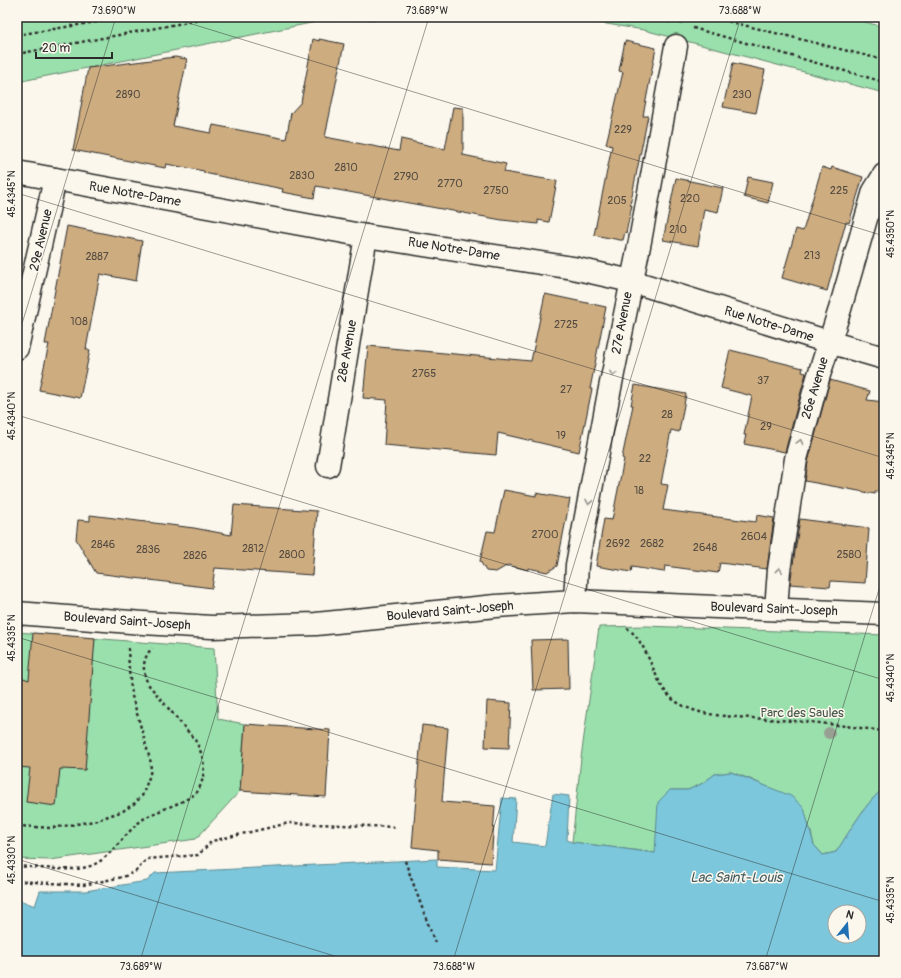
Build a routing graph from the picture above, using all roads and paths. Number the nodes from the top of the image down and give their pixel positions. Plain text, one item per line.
1 (127, 17) edge
2 (215, 17) edge
3 (650, 17) edge
4 (710, 17) edge
5 (680, 24) dead end
6 (688, 26) dead end
7 (17, 35) edge
8 (676, 46) dead end
9 (17, 54) edge
10 (884, 60) edge
11 (884, 82) edge
12 (17, 172) edge
13 (884, 175) edge
14 (55, 179) junction
15 (366, 236) junction
16 (631, 281) junction
17 (829, 342) junction
18 (17, 348) edge
19 (884, 358) edge
20 (328, 466) dead end
21 (575, 601) junction
22 (776, 609) junction
23 (17, 613) edge
24 (884, 614) edge
25 (626, 627) dead end
26 (128, 644) dead end
27 (154, 646) dead end
28 (884, 731) edge
29 (17, 826) edge
30 (396, 827) dead end
31 (405, 860) dead end
32 (17, 866) edge
33 (17, 881) edge
34 (435, 943) dead end

1 - 7 path
2 - 9 path
3 - 5 path
4 - 10 path
6 - 11 path
8 - 16 street, 27e Avenue
12 - 14 street, Rue Notre-Dame
13 - 17 street, 26e Avenue
14 - 15 street, Rue Notre-Dame
14 - 18 street, 29e Avenue
15 - 16 street, Rue Notre-Dame
15 - 20 street, 28e Avenue
16 - 17 street, Rue Notre-Dame
16 -> 21 street, 27e Avenue
17 - 19 street, Rue Notre-Dame
22 -> 17 street, 26e Avenue
21 - 22 street, Boulevard Saint-Joseph
21 - 23 street, Boulevard Saint-Joseph
22 - 24 street, Boulevard Saint-Joseph
25 - 28 path
26 - 29 path
27 - 32 path
30 - 33 path
31 - 34 path

